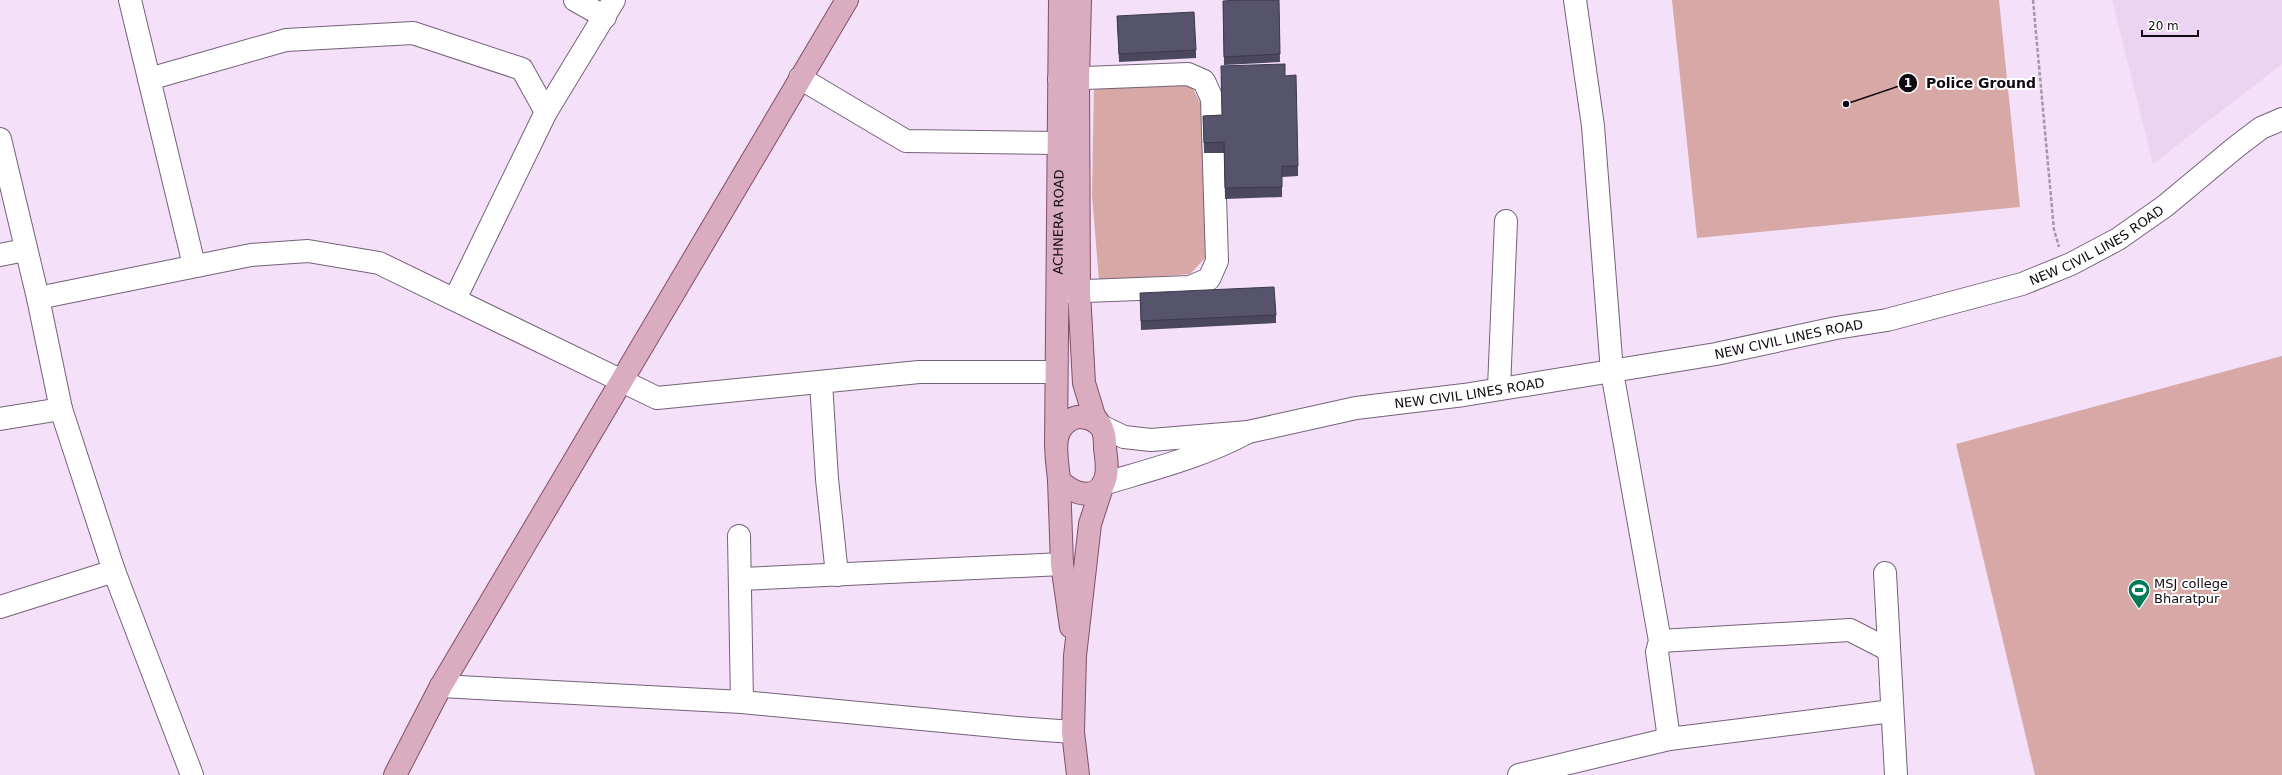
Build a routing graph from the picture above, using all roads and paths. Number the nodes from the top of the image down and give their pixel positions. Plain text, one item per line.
1 (132, 0) edge
2 (575, 0) edge
3 (847, 0) edge
4 (1060, 0) edge
5 (1080, 0) edge
6 (1575, 0) edge
7 (2033, 0) edge
8 (610, 8) edge
9 (800, 78) junction
10 (149, 79) junction
11 (1068, 79) junction
12 (546, 112) junction
13 (2282, 119) edge
14 (0, 139) edge
15 (1060, 143) junction
16 (1506, 221) dead end
17 (25, 250) junction
18 (0, 255) edge
19 (194, 265) junction
20 (2065, 266) junction
21 (1057, 292) junction
22 (1079, 292) junction
23 (38, 298) junction
24 (456, 299) junction
25 (1056, 372) junction
26 (1612, 372) junction
27 (621, 380) junction
28 (821, 382) junction
29 (1499, 388) junction
30 (61, 409) junction
31 (0, 419) edge
32 (1100, 426) junction
33 (1248, 432) junction
34 (1056, 445) junction
35 (1059, 480) junction
36 (1103, 484) junction
37 (739, 536) dead end
38 (1062, 564) junction
39 (114, 571) junction
40 (1885, 573) dead end
41 (837, 575) junction
42 (741, 579) junction
43 (0, 607) edge
44 (1660, 641) junction
45 (1889, 650) junction
46 (1075, 656) junction
47 (441, 686) junction
48 (742, 702) junction
49 (1892, 711) junction
50 (1073, 732) junction
51 (1669, 739) junction
52 (192, 775) edge
53 (395, 775) edge
54 (1078, 775) edge
55 (1519, 775) edge
56 (1896, 775) edge

1 - 10 street
2 - 8 street
3 - 9 main road
4 - 11 main road, ACHNERA ROAD
5 - 11 main road, ACHNERA ROAD
6 - 26 street
7 - 20 path
8 - 12 street
9 - 15 street
9 - 27 main road
10 - 12 street
10 - 19 street
11 - 15 main road, ACHNERA ROAD
11 - 22 main road, ACHNERA ROAD
11 - 22 street
12 - 24 street
13 - 20 street, NEW CIVIL LINES ROAD
14 - 17 street
15 - 21 main road, ACHNERA ROAD
16 - 29 street
17 - 18 street
17 - 23 street
19 - 23 street
19 - 24 street
20 - 26 street, NEW CIVIL LINES ROAD
21 - 22 street
21 - 25 main road, ACHNERA ROAD
22 - 32 main road, ACHNERA ROAD
23 - 30 street
24 - 27 street
25 - 28 street
25 - 34 main road, ACHNERA ROAD
26 - 29 street, NEW CIVIL LINES ROAD
26 - 44 street
27 - 28 street
27 - 47 main road
28 - 41 street
29 - 33 street, NEW CIVIL LINES ROAD
30 - 31 street
30 - 39 street
32 - 33 street
32 - 34 main road
32 - 36 main road
33 - 36 street
34 - 35 main road
35 - 36 main road
35 - 38 main road
36 - 46 main road
37 - 42 street
38 - 41 street
38 - 46 main road
39 - 43 street
39 - 52 street
40 - 45 street
41 - 42 street
42 - 48 street
44 - 45 street
44 - 51 street
45 - 49 street
46 - 50 main road
47 - 48 street
47 - 53 main road
48 - 50 street
49 - 51 street
49 - 56 street
50 - 54 main road
51 - 55 street

